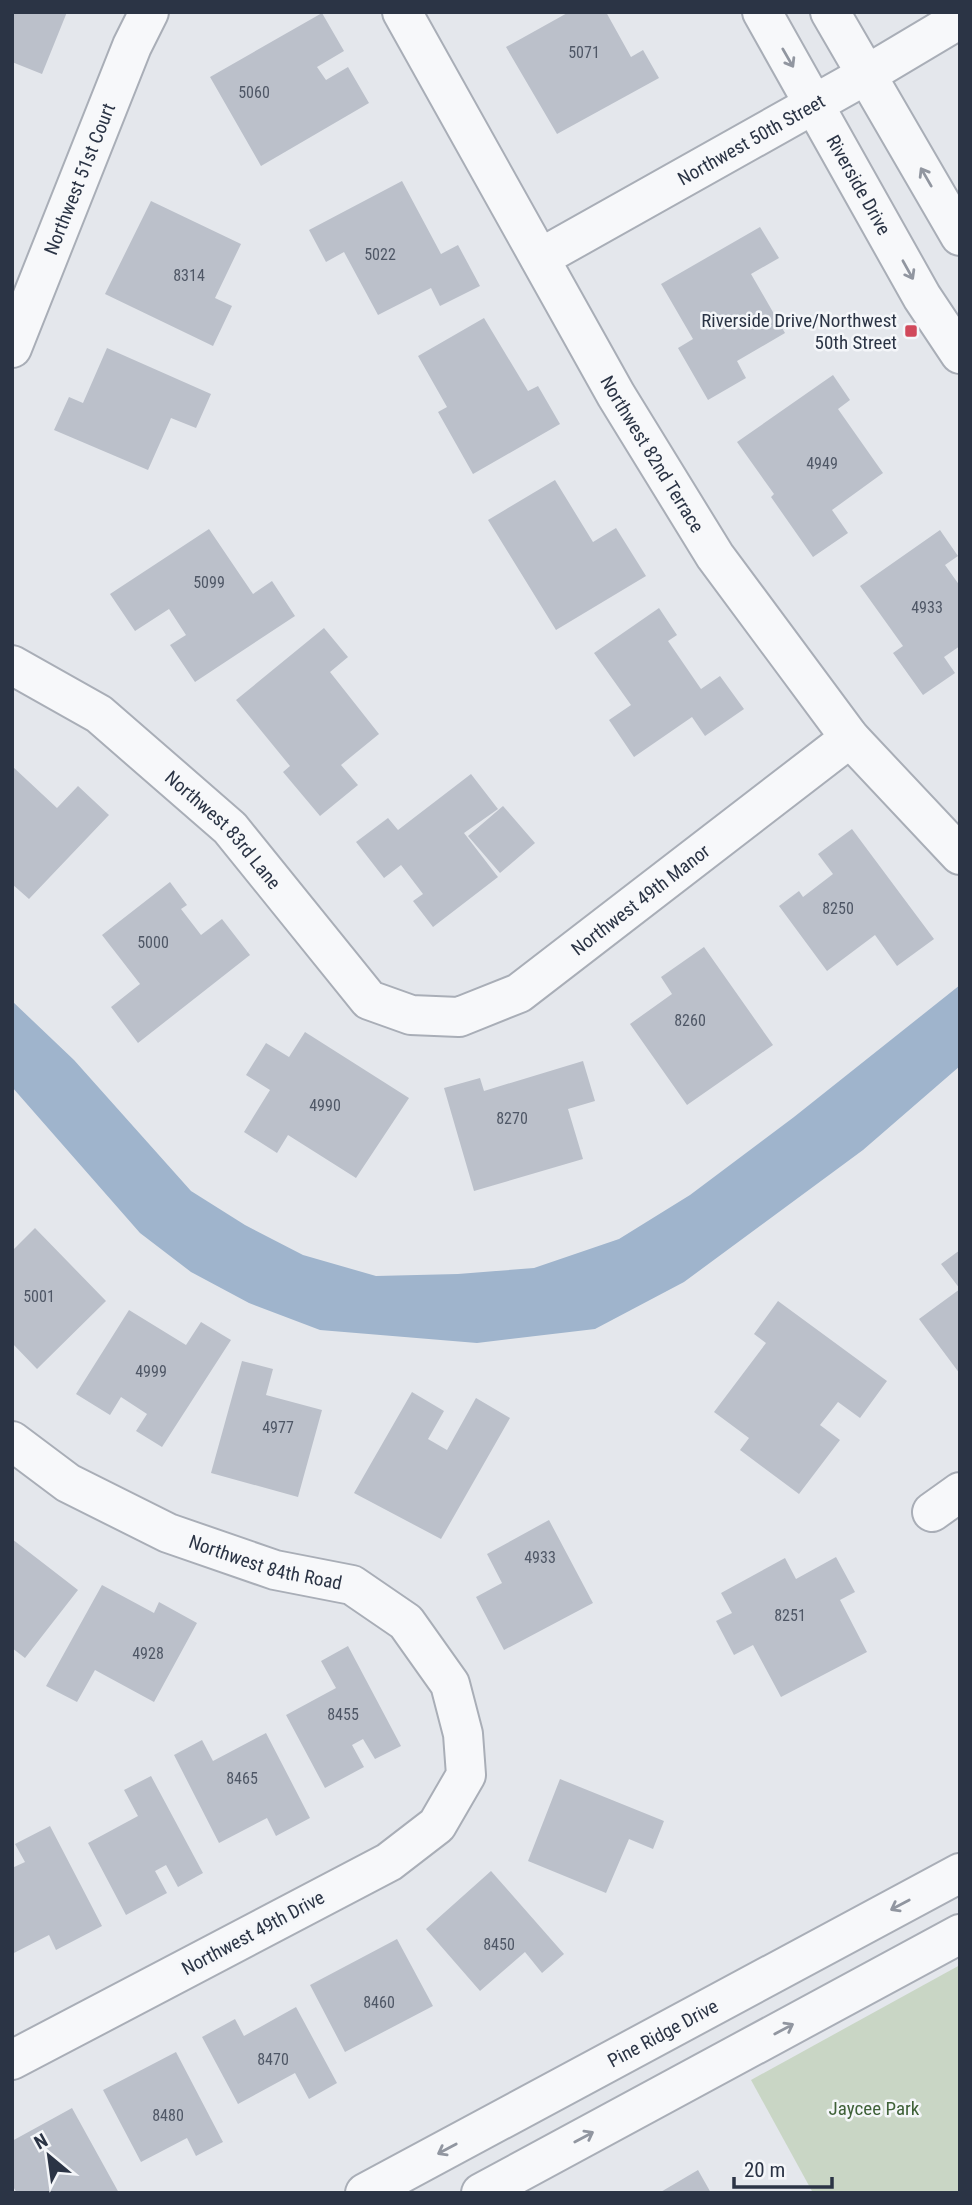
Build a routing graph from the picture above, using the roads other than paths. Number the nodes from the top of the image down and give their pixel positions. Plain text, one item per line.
1 (149, 12) edge
2 (402, 12) edge
3 (762, 12) edge
4 (830, 12) edge
5 (960, 19) edge
6 (866, 75) junction
7 (814, 104) junction
8 (960, 236) edge
9 (540, 258) junction
10 (12, 348) edge
11 (960, 354) edge
12 (12, 665) edge
13 (850, 738) junction
14 (960, 855) edge
15 (411, 1015) joint
16 (12, 1441) edge
17 (467, 1775) joint
18 (960, 1873) edge
19 (960, 1934) edge
20 (12, 2060) edge
21 (507, 2117) junction
22 (540, 2179) edge
23 (365, 2193) edge
24 (481, 2193) edge

1 - 10 street, Northwest 51st Court
2 - 9 street, Northwest 82nd Terrace
3 -> 7 street, Riverside Drive
4 - 6 street
5 - 6 street, Northwest 50th Street
6 - 7 street, Northwest 50th Street
8 -> 6 street
7 - 9 street, Northwest 50th Street
7 -> 11 street, Riverside Drive
9 - 13 street, Northwest 82nd Terrace
12 - 15 street, Northwest 83rd Lane
13 - 14 street, Northwest 82nd Terrace
13 - 15 street, Northwest 49th Manor
16 - 17 street, Northwest 84th Road
17 - 20 street, Northwest 49th Drive
18 -> 21 street, Pine Ridge Drive
22 -> 19 street
21 - 22 street
21 -> 23 street, Pine Ridge Drive
22 - 24 street

